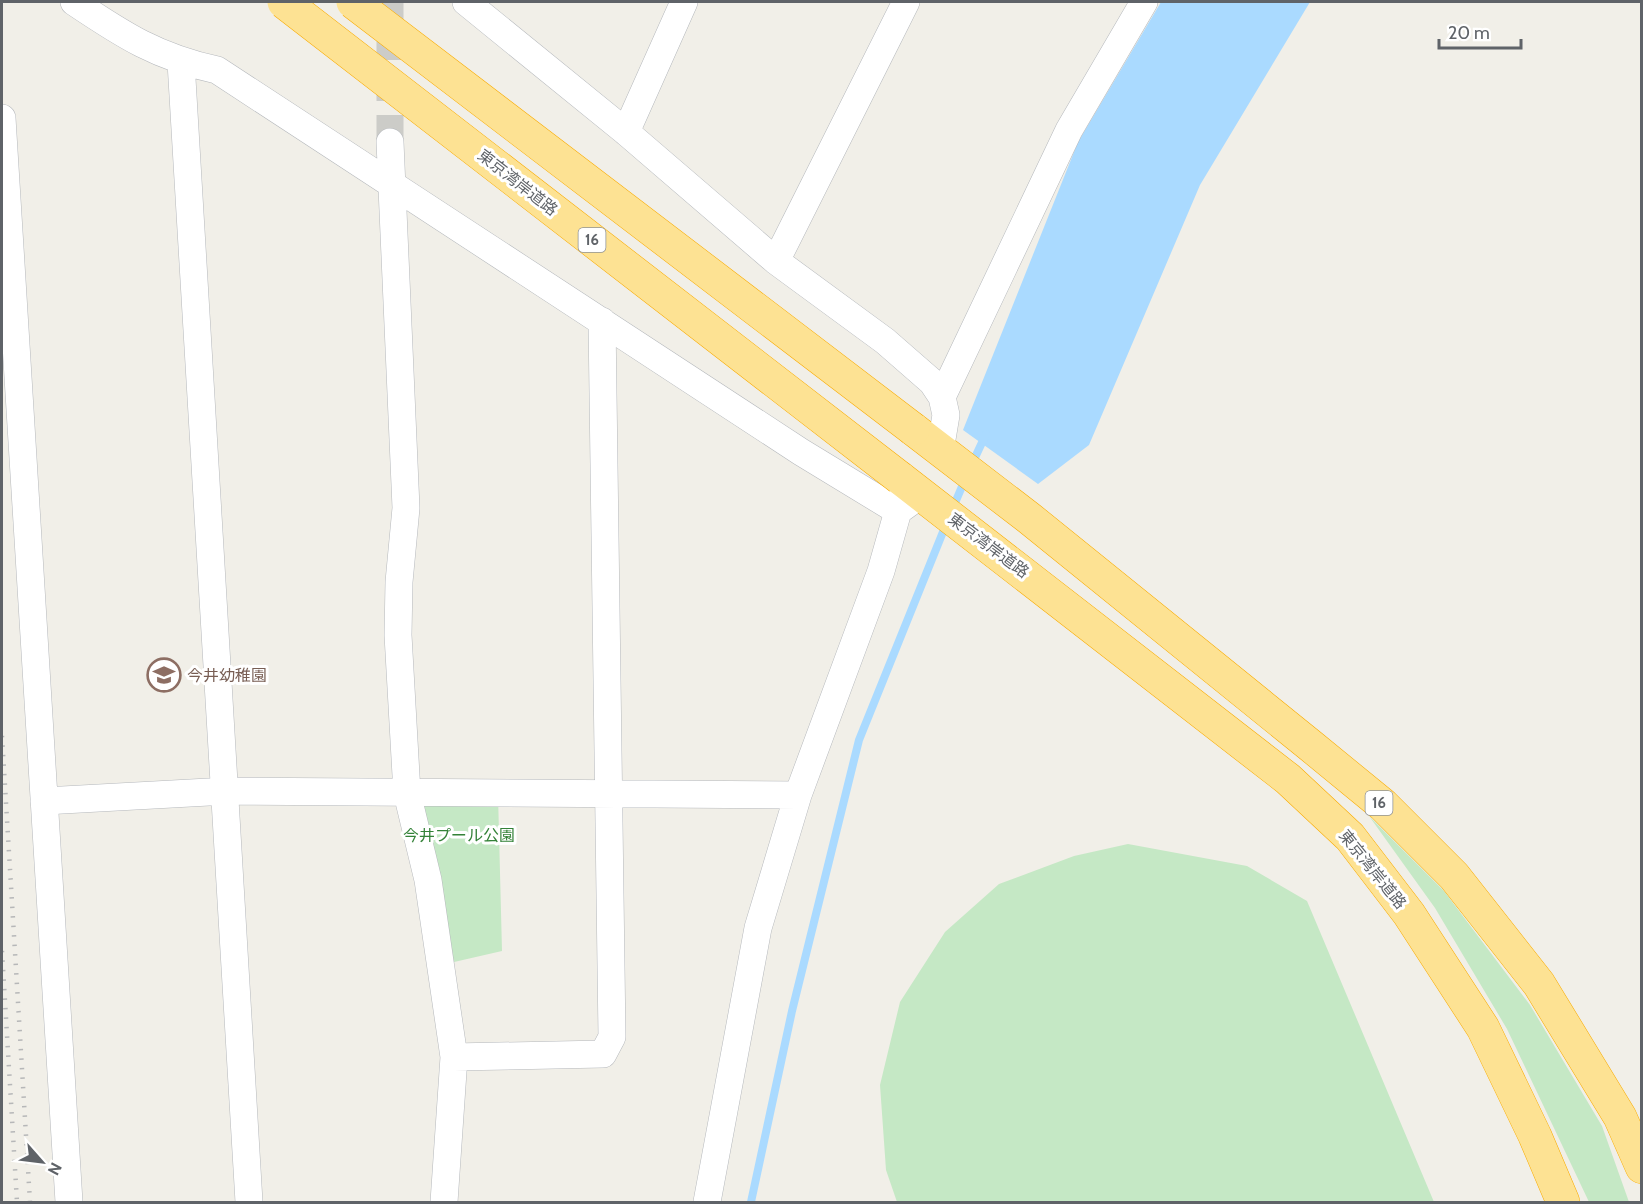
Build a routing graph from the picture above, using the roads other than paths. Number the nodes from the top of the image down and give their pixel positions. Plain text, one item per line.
1 (74, 2) edge
2 (284, 2) edge
3 (353, 2) edge
4 (466, 2) edge
5 (684, 2) edge
6 (906, 2) edge
7 (1144, 2) edge
8 (181, 62) junction
9 (2, 118) edge
10 (626, 132) junction
11 (390, 142) tunnel mouth
12 (392, 183) junction
13 (776, 261) junction
14 (602, 321) junction
15 (942, 398) junction
16 (947, 456) junction
17 (913, 496) junction
18 (227, 791) junction
19 (407, 793) junction
20 (609, 794) junction
21 (798, 795) junction
22 (44, 801) junction
23 (454, 1057) junction
24 (1641, 1167) edge
25 (69, 1203) edge
26 (249, 1203) edge
27 (444, 1203) edge
28 (706, 1203) edge
29 (1563, 1203) edge

1 - 8 street
2 - 17 highway, 東京湾岸道路 / 16, bridge
3 - 16 highway, 16, bridge
4 - 10 street
5 - 10 street
6 - 13 street
7 - 15 street
8 - 12 street
8 - 18 street
9 - 22 street
10 - 13 street
11 - 12 street
12 - 14 street
12 - 19 street
13 - 15 street
14 - 17 street
14 - 20 street
15 - 16 street
16 - 24 highway, 16
17 - 21 street
17 - 29 highway, 東京湾岸道路 / 16
18 - 19 street
18 - 22 street
18 - 26 street
19 - 20 street
19 - 23 street
20 - 21 street
20 - 23 street
21 - 28 street
22 - 25 street
23 - 27 street

